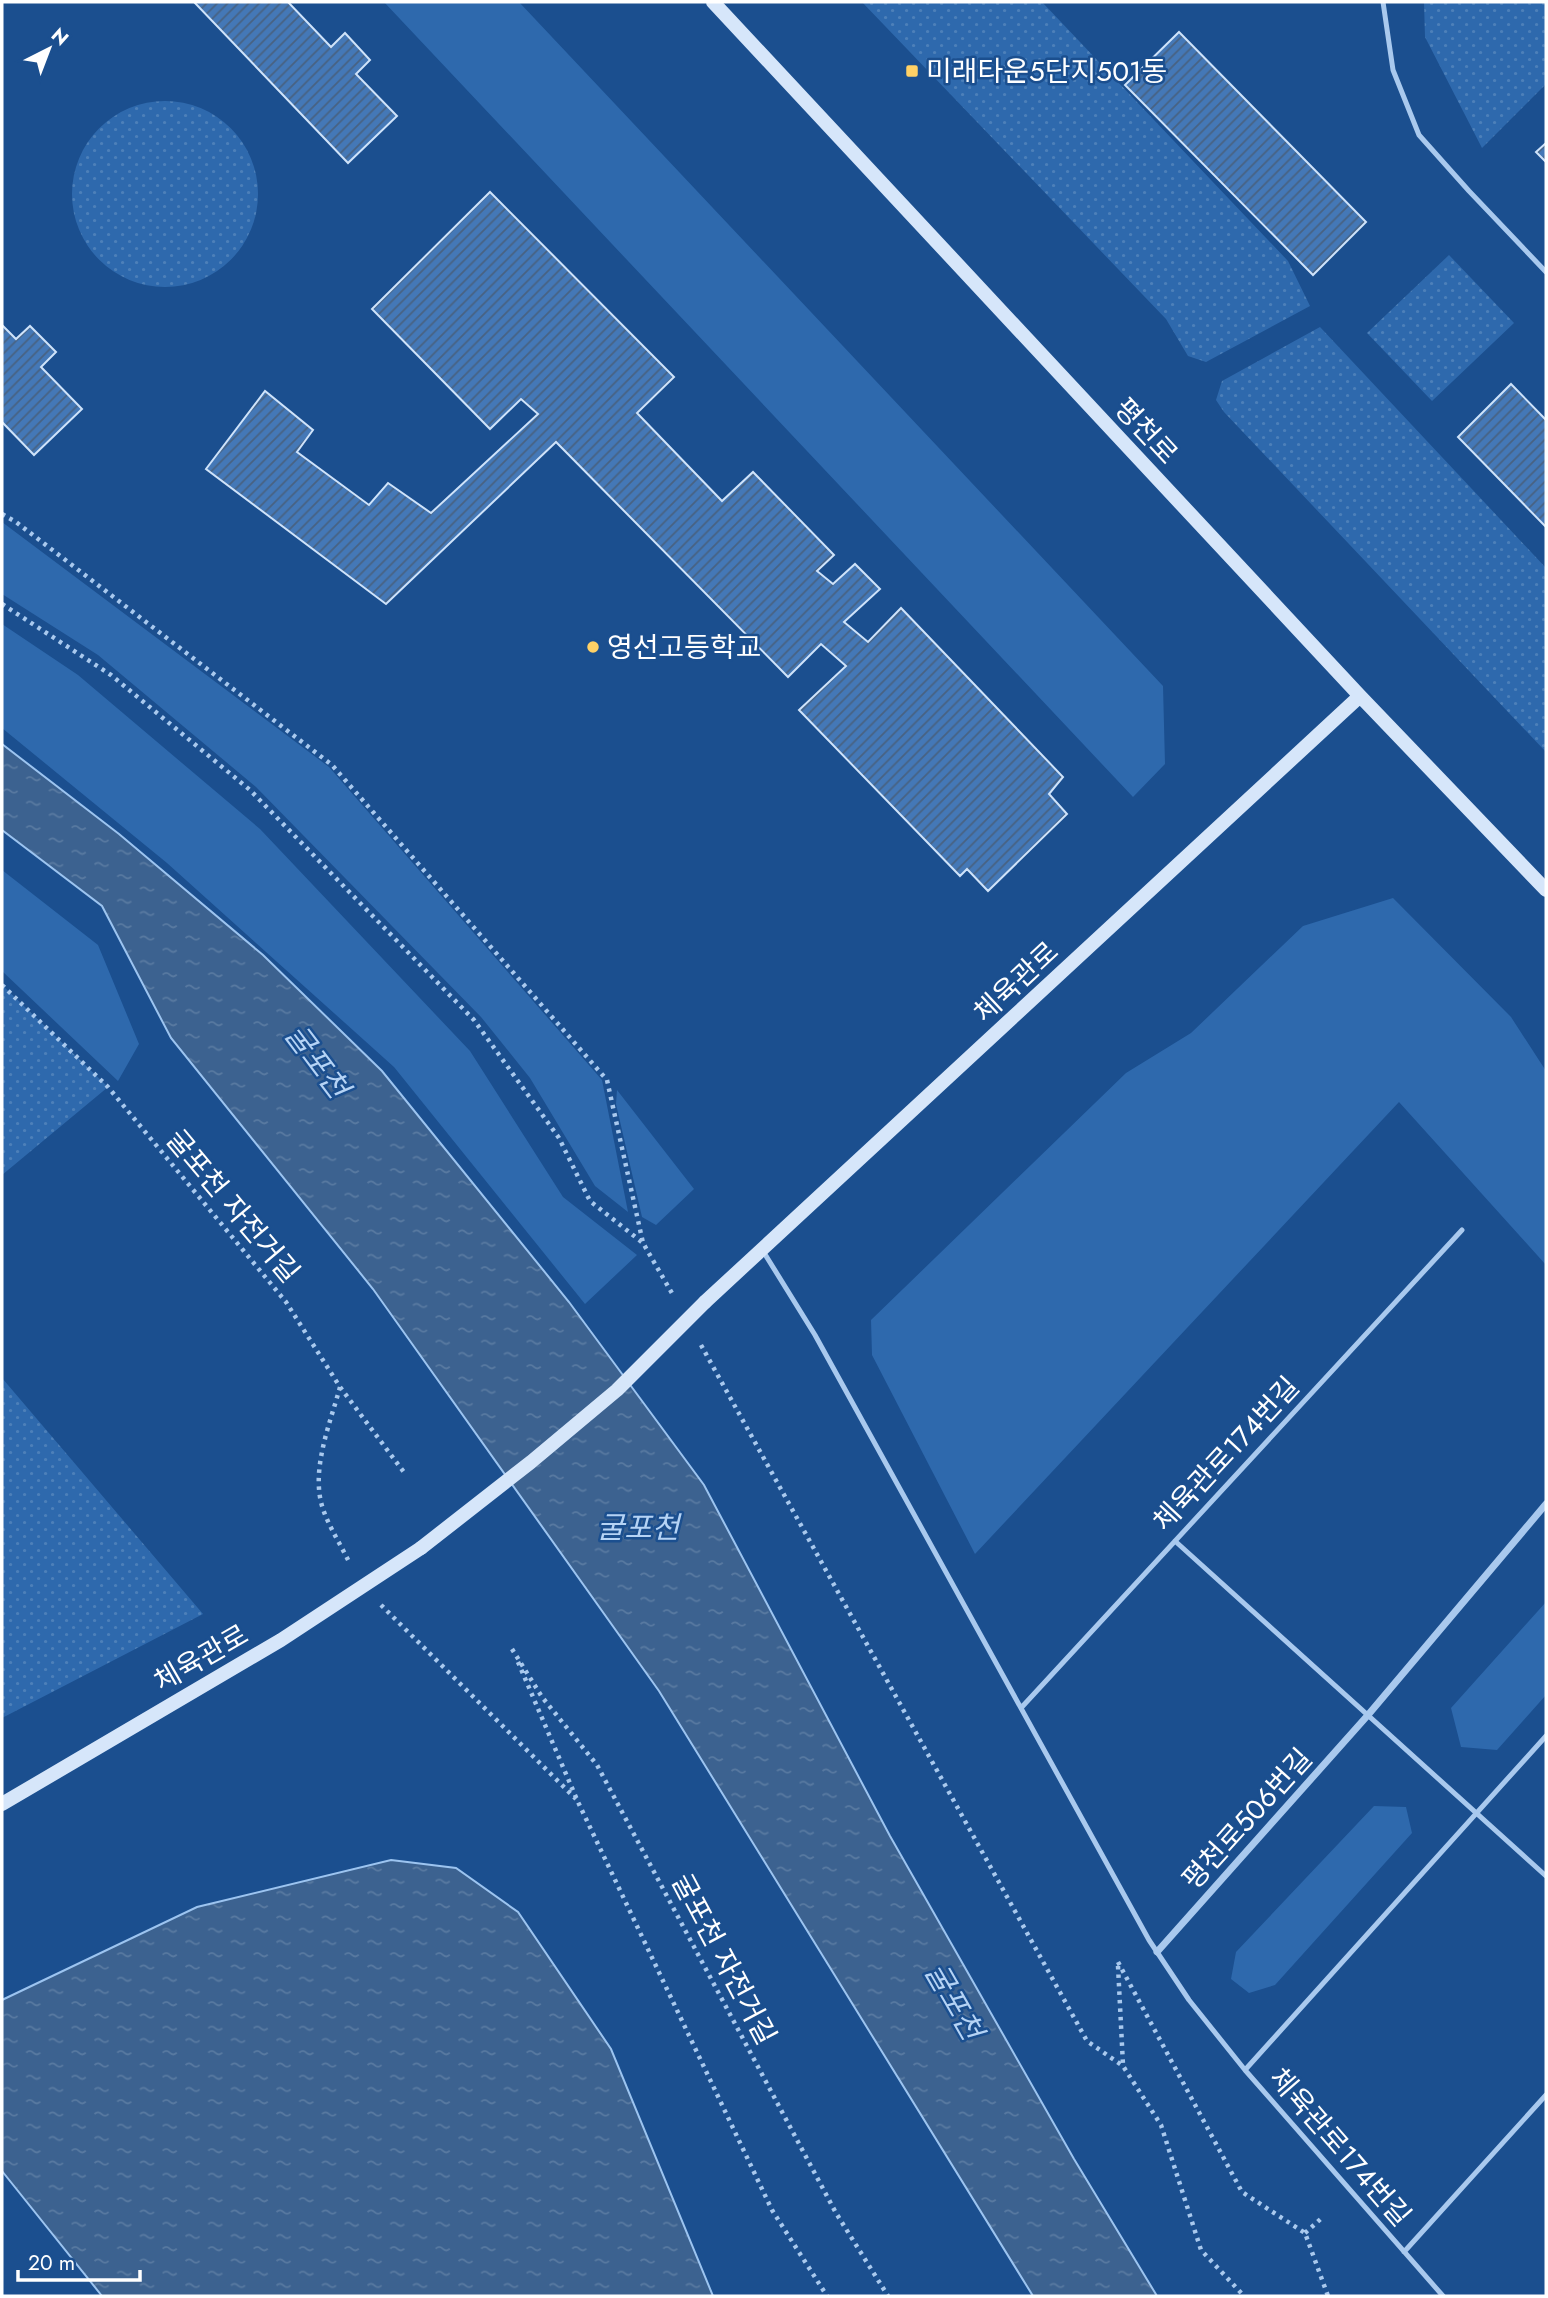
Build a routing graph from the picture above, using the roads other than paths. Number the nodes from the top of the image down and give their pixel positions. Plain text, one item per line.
1 (713, 2) edge
2 (1382, 2) edge
3 (1546, 272) edge
4 (1360, 695) junction
5 (1546, 890) edge
6 (1462, 1230) dead end
7 (763, 1251) junction
8 (1546, 1504) edge
9 (1175, 1541) junction
10 (1021, 1708) junction
11 (1368, 1715) junction
12 (1546, 1736) edge
13 (2, 1804) edge
14 (1477, 1813) junction
15 (1546, 1876) edge
16 (1157, 1952) junction
17 (1245, 2070) junction
18 (1546, 2095) edge
19 (1404, 2252) junction
20 (1443, 2296) edge

1 - 4 street, 평천로
2 - 3 lane
4 - 5 street, 평천로
4 - 7 street, 체육관로
6 - 9 lane, 체육관로174번길
7 - 10 lane, 체육관로174번길
7 - 13 street, 체육관로, bridge
8 - 11 street, 평천로506번길
9 - 10 lane, 체육관로174번길
9 - 11 lane
10 - 16 lane, 체육관로174번길
11 - 14 lane
11 - 16 street, 평천로506번길
12 - 14 lane, 체육관로174번길
14 - 15 lane
14 - 17 lane, 체육관로174번길
16 - 17 lane, 체육관로174번길
17 - 19 lane, 체육관로174번길
18 - 19 lane, 체육관로174번길
19 - 20 lane, 체육관로174번길

